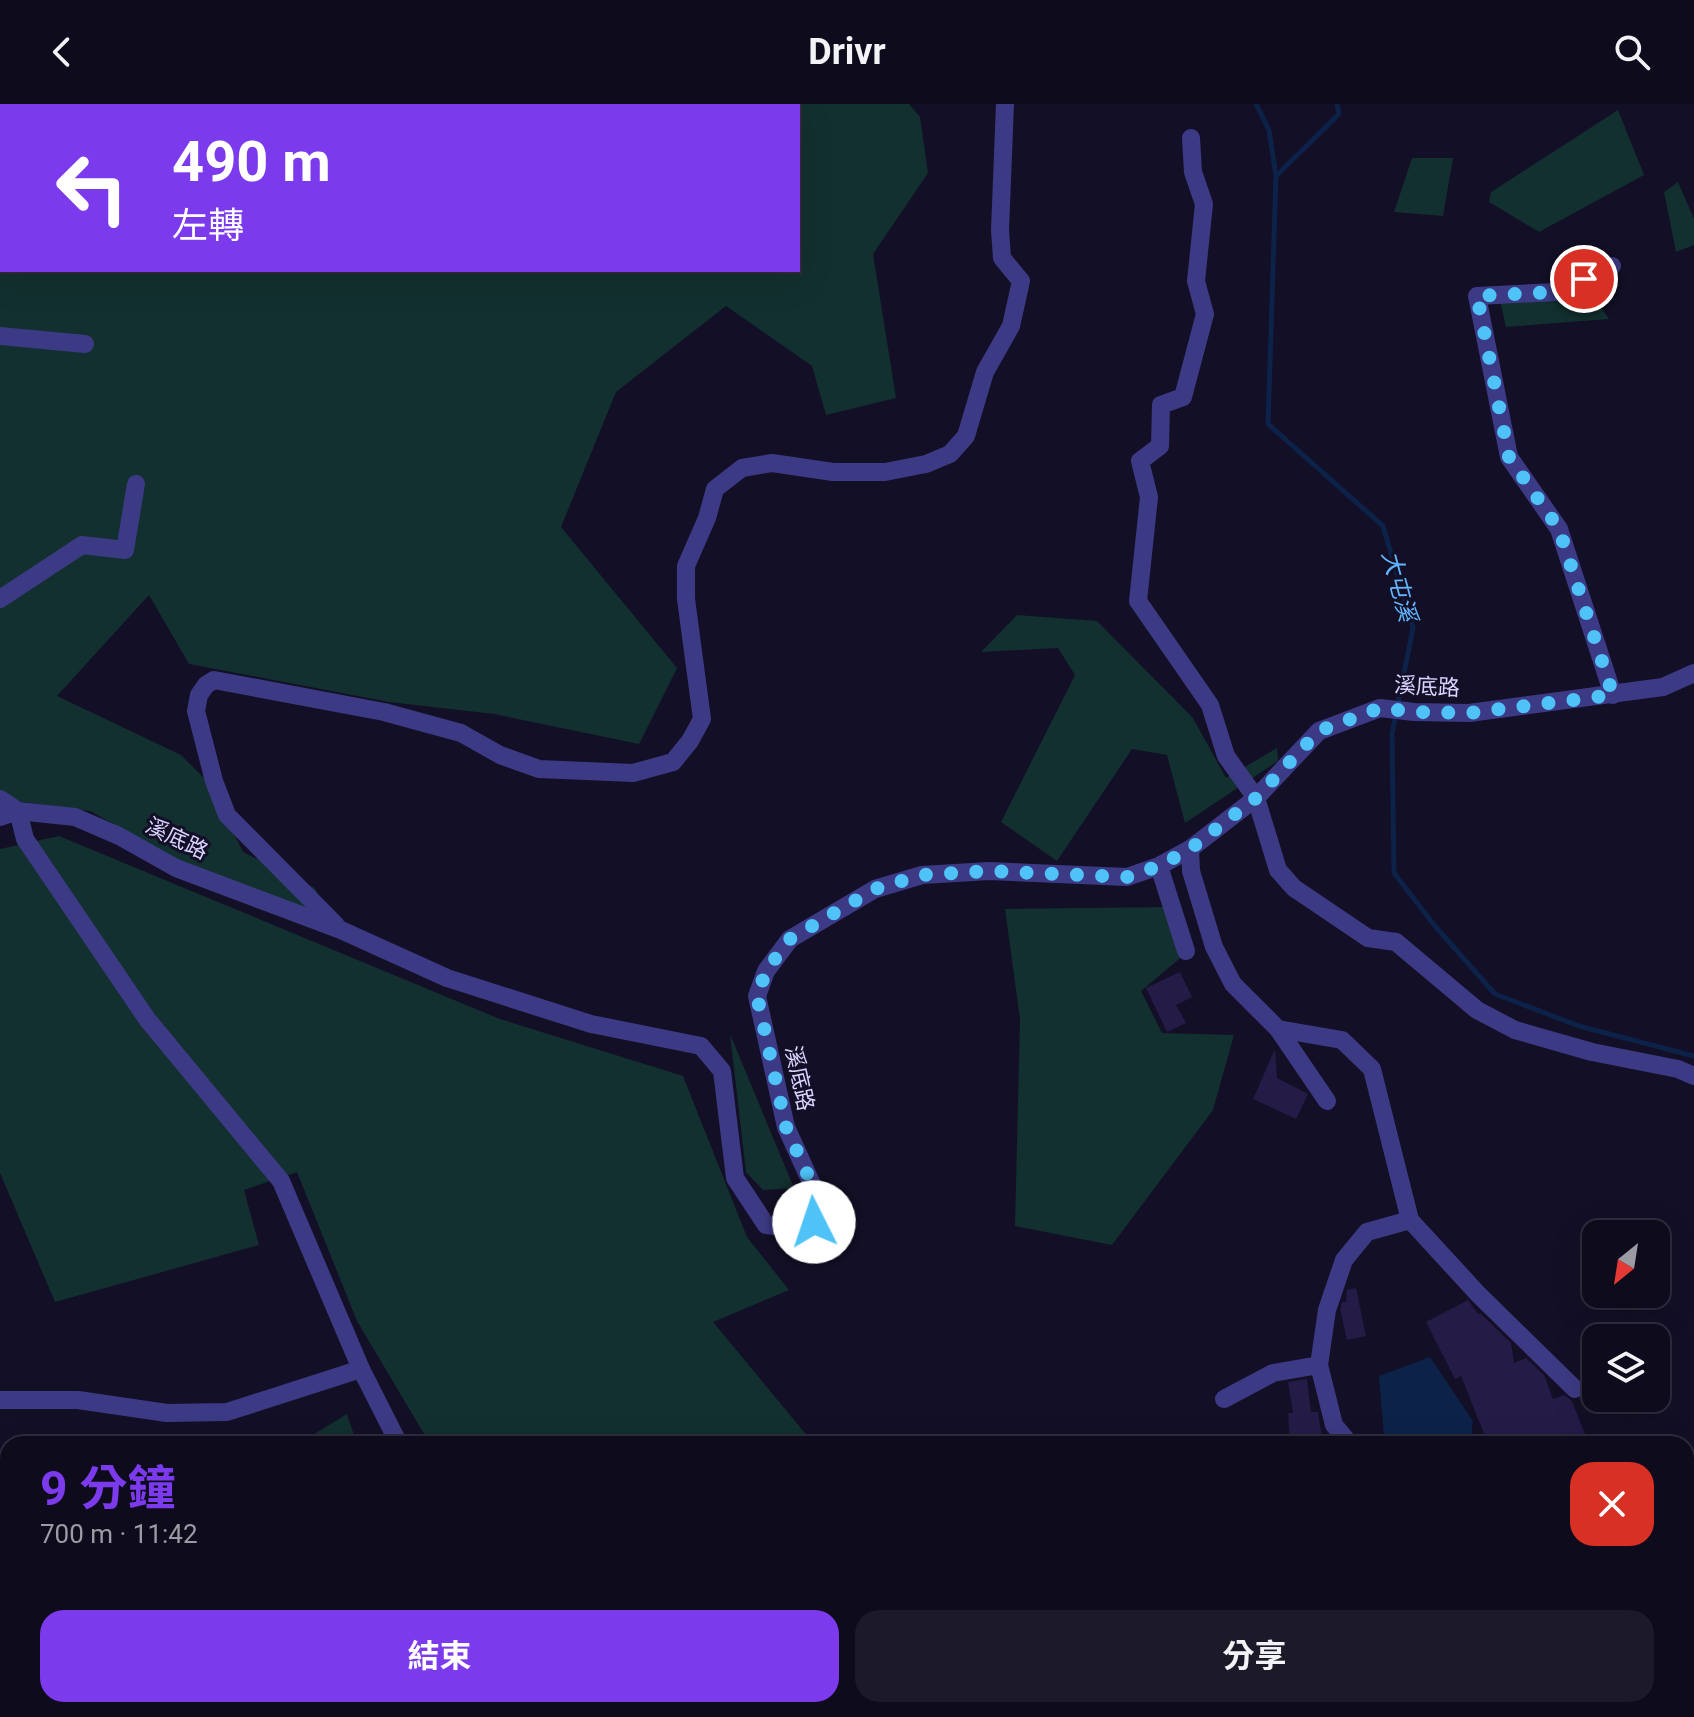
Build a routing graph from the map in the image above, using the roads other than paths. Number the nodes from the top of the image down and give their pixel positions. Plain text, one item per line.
1 (1005, 104) edge
2 (1191, 138) dead end
3 (1612, 266) dead end
4 (0, 336) edge
5 (85, 344) dead end
6 (136, 484) dead end
7 (0, 599) edge
8 (1694, 673) edge
9 (1613, 695) junction
10 (1256, 798) junction
11 (0, 799) edge
12 (9, 814) edge
13 (1190, 849) junction
14 (1159, 866) junction
15 (341, 930) junction
16 (1186, 951) dead end
17 (1278, 1029) junction
18 (1694, 1076) edge
19 (1327, 1101) dead end
20 (1410, 1220) junction
21 (1319, 1365) junction
22 (361, 1369) junction
23 (1575, 1389) dead end
24 (1224, 1399) dead end
25 (0, 1400) edge
26 (395, 1436) edge
27 (1343, 1436) edge

1 - 15 street
2 - 10 street
3 - 9 street
4 - 5 street
6 - 7 street
8 - 9 street, 溪底路
9 - 10 street, 溪底路
10 - 13 street, 溪底路
10 - 18 street
11 - 12 street
12 - 15 street, 溪底路
12 - 22 street
13 - 14 street, 溪底路
13 - 17 street
14 - 15 street, 溪底路
14 - 16 street
17 - 19 street
17 - 20 street
20 - 21 street
20 - 23 street
21 - 24 street
21 - 27 street
22 - 25 street
22 - 26 street

